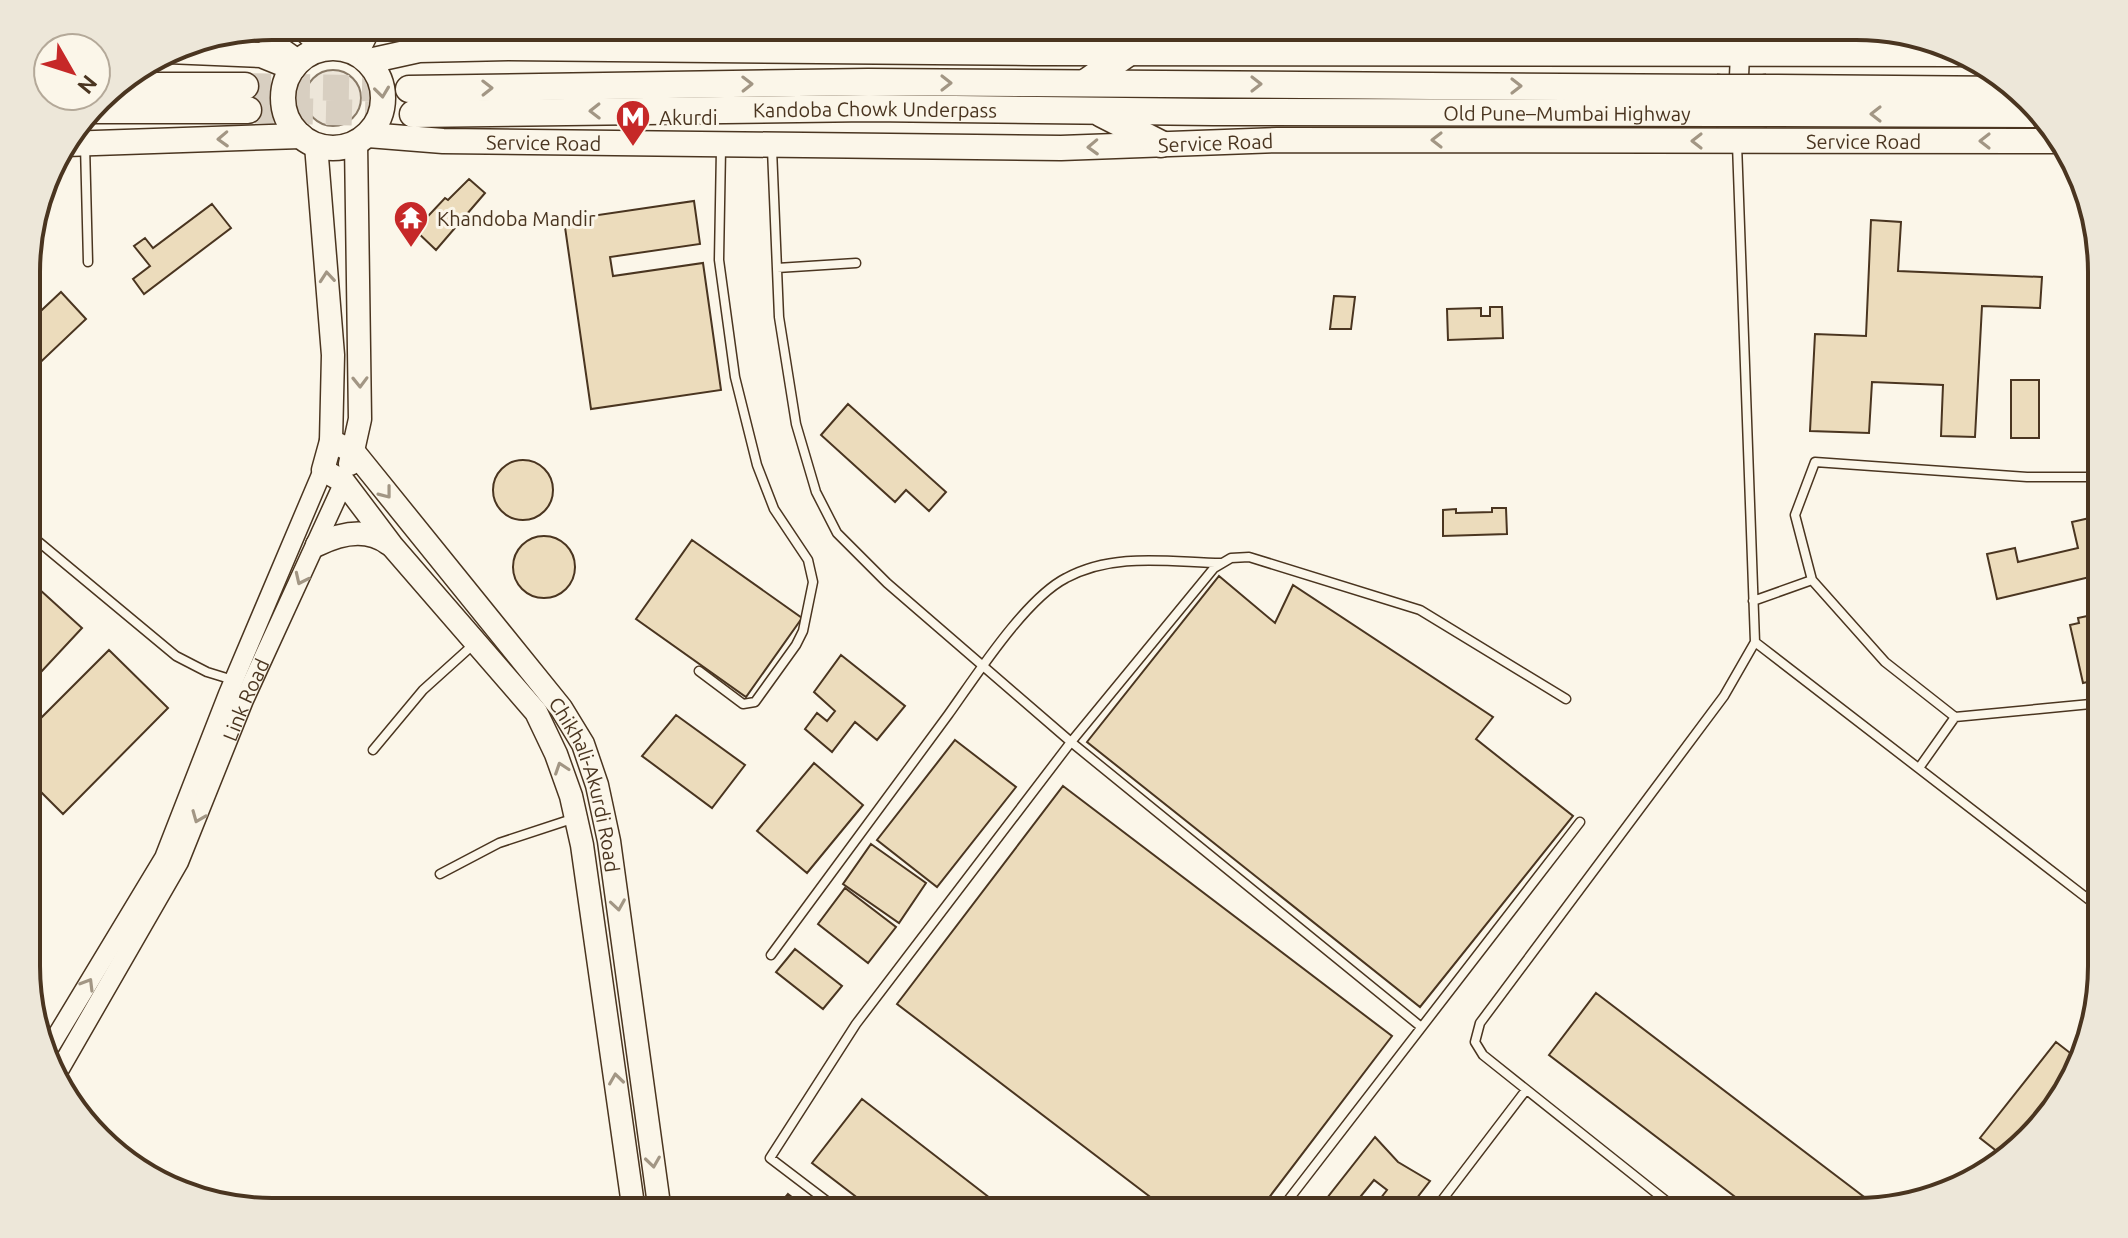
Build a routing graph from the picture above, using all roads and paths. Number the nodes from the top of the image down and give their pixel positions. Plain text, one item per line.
1 (269, 40) edge
2 (365, 40) edge
3 (668, 40) edge
4 (745, 40) edge
5 (918, 40) edge
6 (1037, 40) edge
7 (1333, 40) edge
8 (1738, 40) edge
9 (333, 41) edge
10 (201, 51) edge
11 (918, 52) junction
12 (1032, 53) junction
13 (1128, 53) junction
14 (1333, 53) junction
15 (1740, 54) junction
16 (1933, 54) edge
17 (363, 57) junction
18 (296, 64) junction
19 (1085, 83) junction
20 (131, 88) edge
21 (2000, 90) edge
22 (1716, 100) junction
23 (1767, 100) junction
24 (112, 108) edge
25 (1095, 111) junction
26 (2025, 113) edge
27 (362, 138) junction
28 (308, 141) junction
29 (2048, 141) edge
30 (1736, 142) junction
31 (78, 144) edge
32 (721, 144) junction
33 (1161, 144) junction
34 (772, 145) junction
35 (76, 149) edge
36 (88, 262) dead end
37 (856, 263) dead end
38 (777, 268) junction
39 (331, 441) junction
40 (354, 452) junction
41 (323, 470) junction
42 (2088, 477) edge
43 (344, 482) junction
44 (40, 543) edge
45 (317, 545) junction
46 (393, 547) junction
47 (1222, 563) junction
48 (1812, 580) junction
49 (1753, 601) junction
50 (1755, 642) junction
51 (475, 643) junction
52 (983, 666) junction
53 (699, 671) dead end
54 (235, 692) junction
55 (1566, 699) dead end
56 (2088, 704) edge
57 (1955, 717) junction
58 (1071, 742) junction
59 (373, 750) dead end
60 (1919, 768) junction
61 (576, 818) junction
62 (1580, 822) dead end
63 (440, 874) dead end
64 (2088, 899) edge
65 (771, 955) dead end
66 (1420, 1026) junction
67 (53, 1041) edge
68 (63, 1064) edge
69 (1526, 1090) junction
70 (632, 1198) edge
71 (658, 1198) edge
72 (823, 1198) edge
73 (1290, 1198) edge
74 (1444, 1198) edge
75 (1662, 1198) edge

1 - 18 street
2 - 17 main road
3 - 17 main road
4 - 11 main road
5 - 11 lane
6 - 12 street
7 - 14 lane
8 - 15 street
9 - 17 main road
9 - 18 main road
10 - 18 main road
11 - 12 main road
12 - 13 main road
13 - 14 main road
13 - 19 highway
14 - 15 main road
15 - 16 main road
15 - 30 street
17 -> 27 main road
18 - 28 main road
19 -> 22 highway, Old Pune–Mumbai Highway
25 -> 19 highway, Kandoba Chowk Underpass
20 - 24 highway
21 - 23 highway, Old Pune–Mumbai Highway
22 - 23 highway, Old Pune–Mumbai Highway, bridge
22 - 25 highway, Old Pune–Mumbai Highway
26 -> 23 highway, Old Pune–Mumbai Highway
25 - 33 highway
27 - 28 main road
27 - 32 main road, Service Road
27 -> 40 main road, Link Road
28 -> 31 main road
39 -> 28 main road, Link Road
29 -> 30 main road, Service Road
30 -> 33 main road, Service Road
30 - 49 lane
32 - 34 main road, Service Road
32 - 53 lane
33 -> 34 main road, Service Road
34 - 38 lane
35 - 36 lane
37 - 38 lane
38 - 52 lane
39 - 40 main road, Chikhali-Akurdi Road
39 - 41 main road, Link Road
40 - 43 main road, Link Road
40 -> 71 main road, Chikhali-Akurdi Road
41 - 43 main road, Chikhali-Akurdi Road
41 - 54 street, Link Road
42 - 48 lane
43 - 45 street, Link Road
43 - 46 main road, Chikhali-Akurdi Road
44 - 54 lane
45 - 46 main road
45 -> 54 street, Link Road
46 - 51 main road, Chikhali-Akurdi Road
47 - 52 lane
47 - 55 lane
47 - 58 lane
48 - 49 lane
48 - 57 lane
49 - 50 lane
50 - 60 lane
50 - 69 lane
51 - 59 lane
61 -> 51 main road, Chikhali-Akurdi Road
52 - 58 lane
52 - 65 lane
67 -> 54 street, Link Road
54 -> 68 street, Link Road
56 - 57 lane
57 - 60 lane
58 - 66 lane
58 - 72 lane
60 - 64 lane
61 - 63 lane
70 -> 61 main road, Chikhali-Akurdi Road
62 - 66 lane
66 - 73 lane
69 - 74 lane
69 - 75 lane

